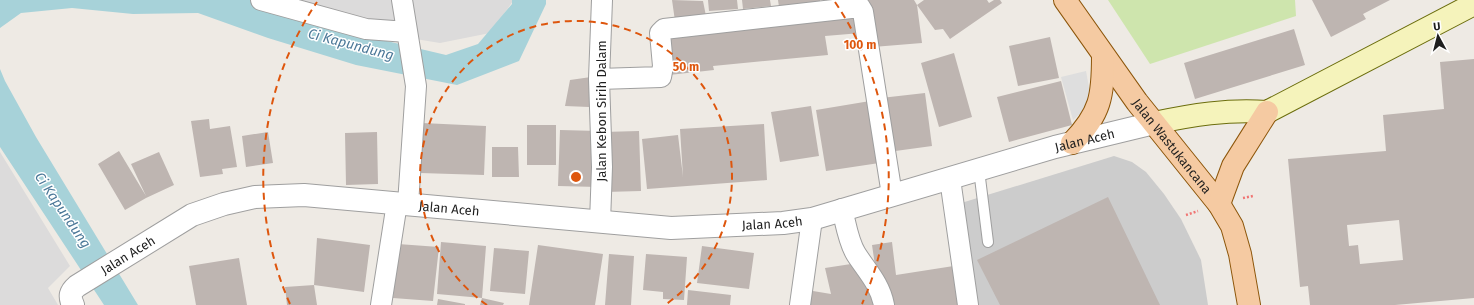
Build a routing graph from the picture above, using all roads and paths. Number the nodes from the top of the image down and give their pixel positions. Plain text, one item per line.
1 (261, 0) edge
2 (402, 0) edge
3 (602, 0) edge
4 (1065, 0) edge
5 (1474, 4) edge
6 (407, 34) junction
7 (1103, 56) junction
8 (599, 79) junction
9 (1267, 112) junction
10 (1154, 123) junction
11 (1072, 143) junction
12 (979, 170) junction
13 (950, 179) junction
14 (892, 195) junction
15 (403, 203) junction
16 (1219, 204) junction
17 (842, 209) junction
18 (812, 219) junction
19 (600, 222) junction
20 (988, 242) dead end
21 (73, 305) edge
22 (381, 305) edge
23 (800, 305) edge
24 (884, 305) edge
25 (968, 305) edge
26 (1249, 305) edge

1 - 6 street
2 - 6 street
3 - 8 street, Jalan Kebon Sirih Dalam
4 - 7 main road, Jalan Wastukancana
5 - 9 main road
6 - 15 street
7 - 10 main road, Jalan Wastukancana
7 - 11 main road
8 - 14 street
8 - 19 street, Jalan Kebon Sirih Dalam
9 - 10 main road, Jalan Aceh
9 - 16 main road
10 - 11 street, Jalan Aceh
10 - 16 main road, Jalan Wastukancana
11 - 12 street, Jalan Aceh
12 - 13 street, Jalan Aceh
12 - 20 lane
13 - 14 street, Jalan Aceh
13 - 25 street
14 - 17 street, Jalan Aceh
15 - 19 street, Jalan Aceh
15 - 21 street, Jalan Aceh
15 - 22 street
16 - 26 main road, Jalan Wastukancana
17 - 18 street, Jalan Aceh
17 - 24 street
18 - 19 street, Jalan Aceh
18 - 23 street

